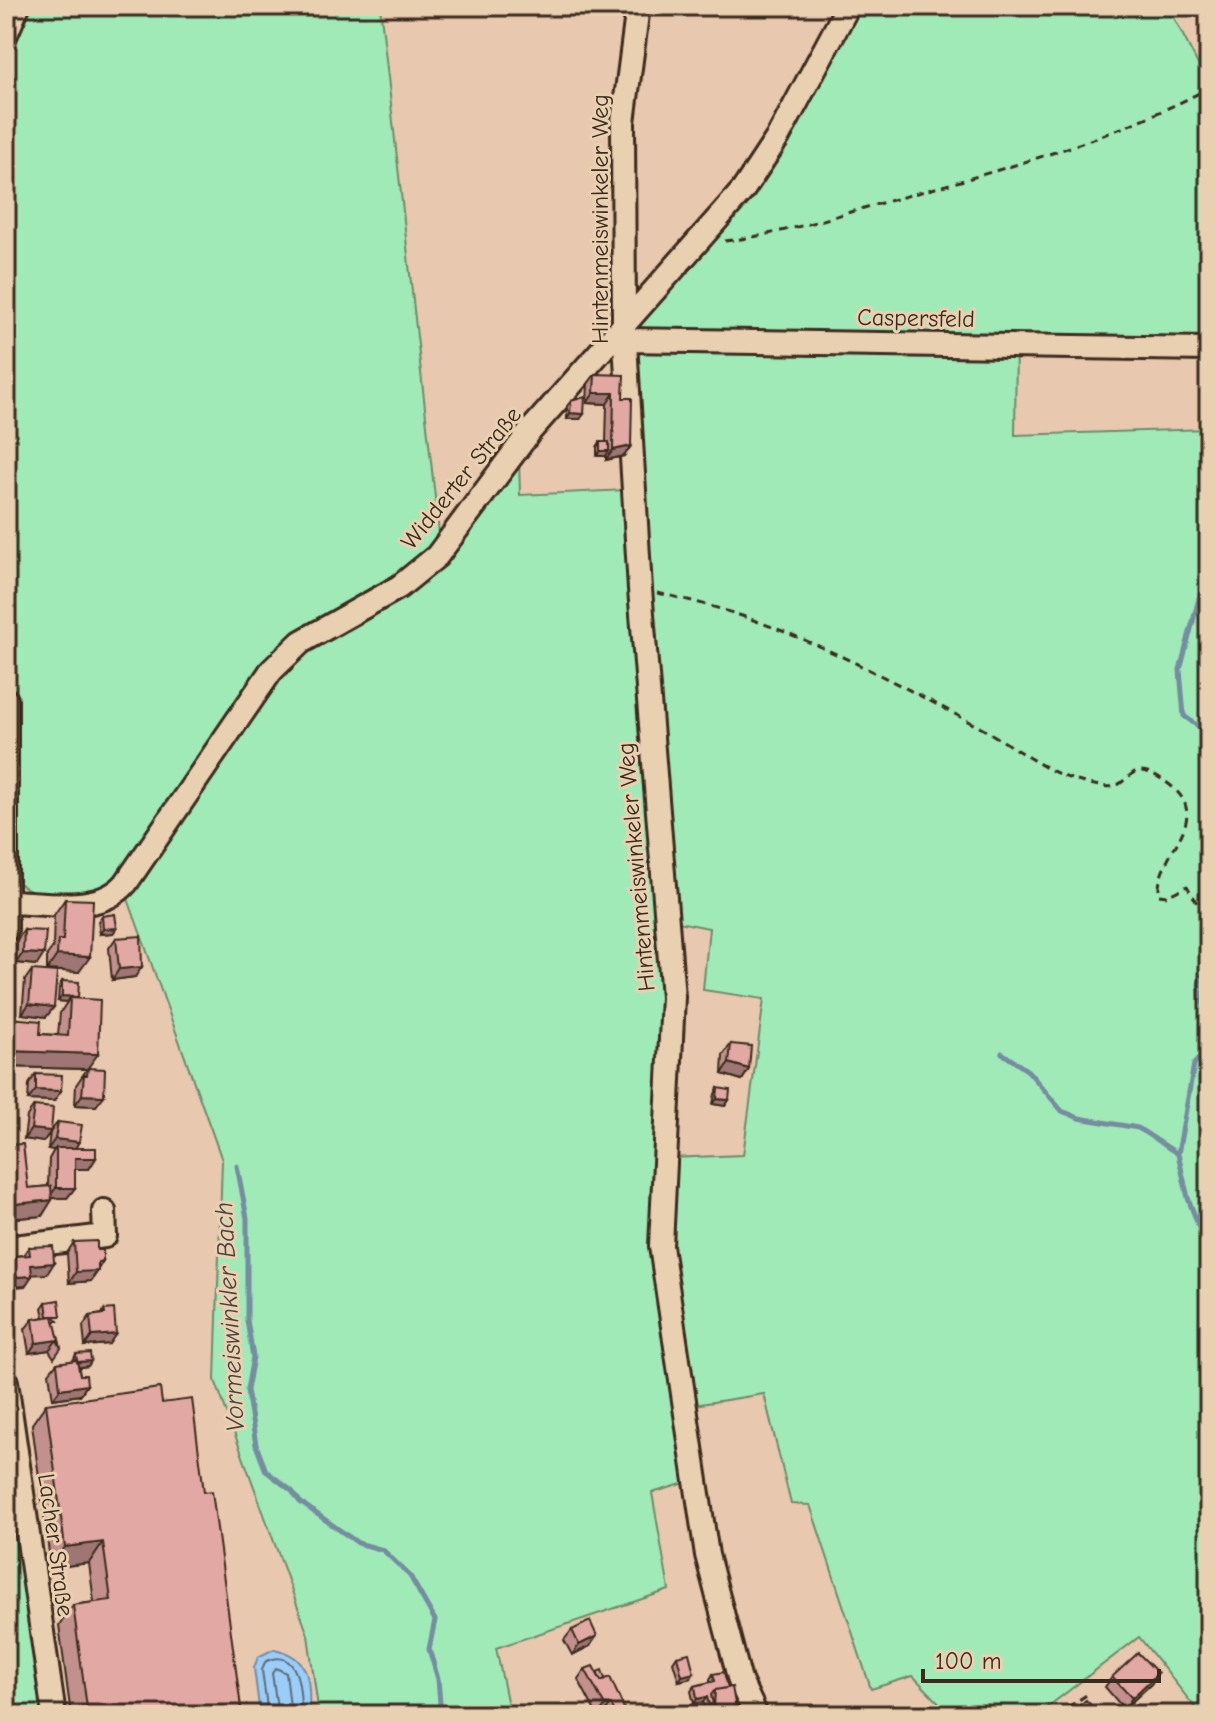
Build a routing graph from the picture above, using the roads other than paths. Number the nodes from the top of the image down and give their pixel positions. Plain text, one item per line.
1 (18, 6) edge
2 (638, 6) edge
3 (848, 6) edge
4 (6, 34) edge
5 (625, 333) junction
6 (1208, 353) edge
7 (6, 700) edge
8 (7, 902) edge
9 (6, 930) edge
10 (104, 1211) dead end
11 (6, 1248) edge
12 (6, 1382) edge
13 (740, 1681) junction
14 (54, 1715) edge
15 (739, 1715) edge
16 (756, 1715) edge

1 - 4 street
2 - 5 street, Hintenmeiswinkeler Weg
3 - 5 street, Widderter Straße
5 - 6 street, Caspersfeld
5 - 8 street, Widderter Straße
5 - 13 street, Hintenmeiswinkeler Weg
7 - 8 street
8 - 9 street
10 - 11 street
12 - 14 street, Lacher Straße
13 - 15 street
13 - 16 street, Hintenmeiswinkeler Weg

